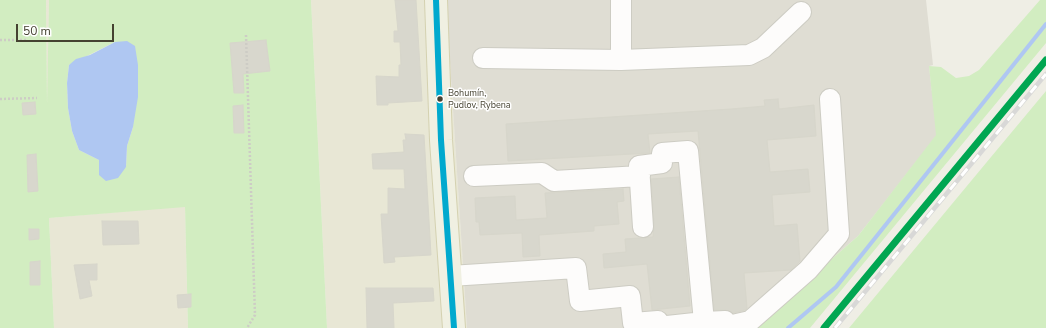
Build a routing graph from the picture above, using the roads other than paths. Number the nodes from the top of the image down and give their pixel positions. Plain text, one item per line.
1 (436, 0) edge
2 (621, 0) edge
3 (801, 12) dead end
4 (483, 58) dead end
5 (621, 60) junction
6 (830, 99) dead end
7 (474, 176) dead end
8 (640, 176) junction
9 (643, 227) dead end
10 (450, 276) junction
11 (704, 322) junction
12 (454, 328) edge

1 - 10 main road
2 - 5 lane
3 - 5 lane
4 - 5 lane
6 - 11 lane
7 - 8 lane
8 - 9 lane
8 - 11 lane
10 - 11 lane
10 - 12 main road

